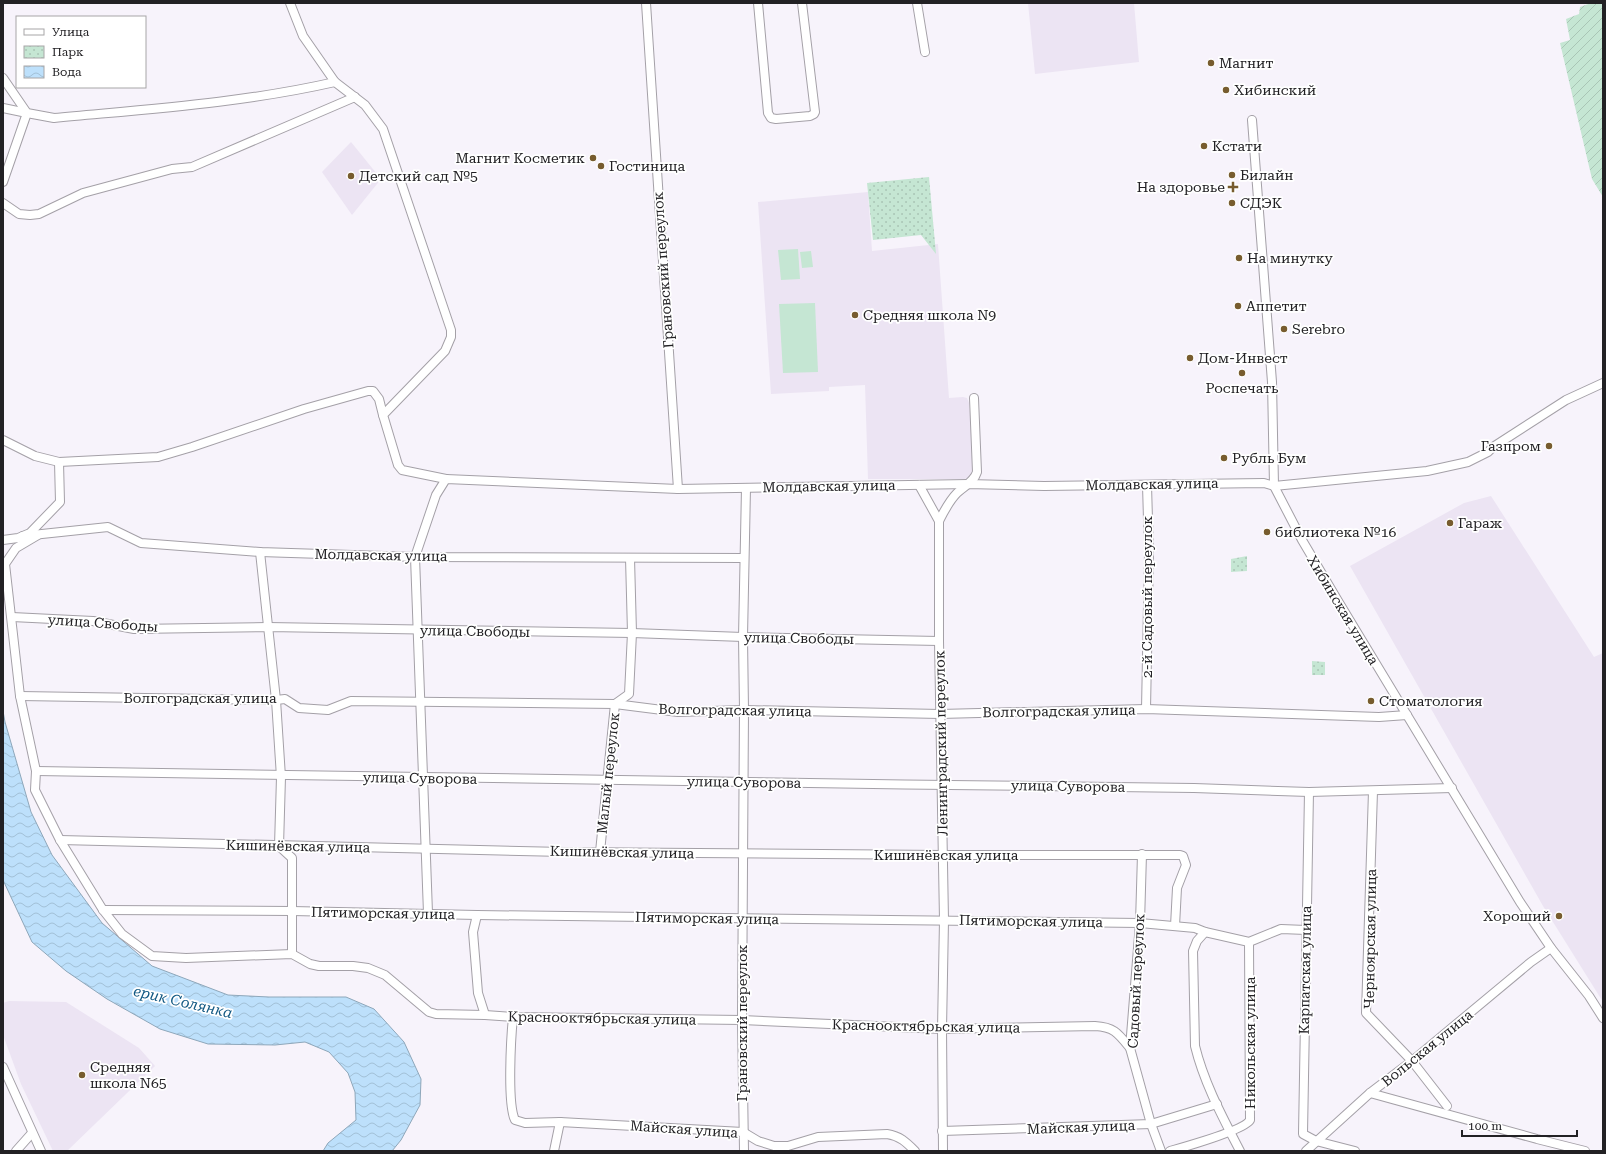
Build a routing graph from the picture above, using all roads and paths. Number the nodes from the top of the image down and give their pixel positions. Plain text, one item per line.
1 (290, 3) edge
2 (646, 3) edge
3 (758, 3) edge
4 (802, 3) edge
5 (917, 3) edge
6 (924, 52) dead end
7 (3, 78) edge
8 (335, 82) junction
9 (355, 97) junction
10 (3, 108) edge
11 (27, 113) junction
12 (1252, 120) dead end
13 (3, 182) edge
14 (3, 203) edge
15 (1603, 383) edge
16 (974, 398) dead end
17 (383, 415) junction
18 (3, 440) edge
19 (59, 462) junction
20 (446, 479) junction
21 (968, 484) junction
22 (919, 485) junction
23 (1147, 485) junction
24 (1274, 486) junction
25 (746, 488) junction
26 (678, 489) junction
27 (939, 521) junction
28 (38, 535) junction
29 (23, 536) junction
30 (3, 540) edge
31 (260, 552) junction
32 (415, 557) junction
33 (630, 558) junction
34 (744, 558) junction
35 (12, 617) junction
36 (268, 627) junction
37 (418, 630) junction
38 (632, 633) junction
39 (743, 637) junction
40 (939, 641) junction
41 (20, 696) junction
42 (276, 700) junction
43 (420, 703) junction
44 (615, 704) junction
45 (1146, 709) junction
46 (744, 710) junction
47 (940, 714) junction
48 (1407, 715) junction
49 (36, 771) junction
50 (280, 777) junction
51 (423, 777) junction
52 (607, 780) junction
53 (743, 782) junction
54 (942, 784) junction
55 (1452, 788) junction
56 (1373, 791) junction
57 (1309, 792) junction
58 (60, 840) junction
59 (278, 846) junction
60 (425, 849) junction
61 (600, 852) junction
62 (743, 854) junction
63 (1142, 854) junction
64 (943, 855) junction
65 (104, 910) junction
66 (292, 911) junction
67 (428, 914) junction
68 (477, 915) junction
69 (742, 918) junction
70 (944, 920) junction
71 (1140, 923) junction
72 (1175, 926) junction
73 (1306, 930) junction
74 (1205, 932) junction
75 (1249, 942) junction
76 (1551, 948) junction
77 (292, 954) junction
78 (485, 1015) junction
79 (513, 1017) junction
80 (1603, 1018) edge
81 (742, 1020) junction
82 (942, 1028) junction
83 (1130, 1048) junction
84 (1412, 1061) junction
85 (3, 1067) edge
86 (5, 1075) edge
87 (1370, 1093) junction
88 (1217, 1104) junction
89 (1447, 1106) dead end
90 (560, 1122) junction
91 (1151, 1124) junction
92 (942, 1131) junction
93 (743, 1132) junction
94 (1230, 1132) junction
95 (32, 1133) junction
96 (1316, 1141) junction
97 (16, 1151) edge
98 (41, 1151) edge
99 (554, 1151) edge
100 (744, 1151) edge
101 (915, 1151) edge
102 (943, 1151) edge
103 (1161, 1151) edge
104 (1170, 1151) edge
105 (1240, 1151) edge
106 (1306, 1151) edge
107 (1355, 1151) edge
108 (1585, 1151) edge

1 - 8 street
2 - 26 street, Грановский переулок
3 - 4 street
5 - 6 street
7 - 11 street
8 - 9 street
8 - 11 street
9 - 14 street
9 - 17 street
10 - 11 street
11 - 13 street
12 - 24 street, Хибинская улица
15 - 24 street, Молдавская улица
16 - 21 street, Ленинградский переулок
17 - 19 street
17 - 20 street, Молдавская улица
18 - 19 street
19 - 29 street
20 - 26 street, Молдавская улица
20 - 32 street
21 - 22 street, Молдавская улица
21 - 23 street, Молдавская улица
21 - 27 street, Ленинградский переулок
22 - 25 street, Молдавская улица
22 - 27 street
23 - 24 street, Молдавская улица
23 - 45 street, 2-й Садовый переулок
24 - 48 street, Хибинская улица
25 - 26 street, Молдавская улица
25 - 34 street, Грановский переулок
27 - 40 street, Ленинградский переулок
28 - 29 street, Молдавская улица
28 - 31 street, Молдавская улица
28 - 35 street
29 - 30 street, Молдавская улица
31 - 32 street, Молдавская улица
31 - 36 street
32 - 33 street, Молдавская улица
32 - 37 street
33 - 34 street, Молдавская улица
33 - 38 street, Малый переулок
34 - 39 street, Грановский переулок
35 - 36 street, улица Свободы
35 - 41 street
36 - 37 street, улица Свободы
36 - 42 street
37 - 38 street, улица Свободы
37 - 43 street
38 - 39 street, улица Свободы
38 - 44 street, Малый переулок
39 - 40 street, улица Свободы
39 - 46 street, Грановский переулок
40 - 47 street, Ленинградский переулок
41 - 42 street, Волгоградская улица
41 - 49 street
42 - 43 street, Волгоградская улица
42 - 50 street
43 - 44 street, Волгоградская улица
43 - 51 street
44 - 46 street, Волгоградская улица
44 - 52 street, Малый переулок
45 - 47 street, Волгоградская улица
45 - 48 street, Волгоградская улица
46 - 47 street, Волгоградская улица
46 - 53 street, Грановский переулок
47 - 54 street, Ленинградский переулок
48 - 55 street, Хибинская улица
49 - 50 street, улица Суворова
49 - 58 street
50 - 51 street, улица Суворова
50 - 59 street
51 - 52 street, улица Суворова
51 - 60 street
52 - 53 street, улица Суворова
52 - 61 street, Малый переулок
53 - 54 street, улица Суворова
53 - 62 street, Грановский переулок
54 - 57 street, улица Суворова
54 - 64 street, Ленинградский переулок
55 - 56 street, улица Суворова
55 - 76 street, Хибинская улица
56 - 57 street, улица Суворова
56 - 84 street, Черноярская улица
57 - 73 street, Карпатская улица
58 - 59 street, Кишинёвская улица
58 - 65 street
59 - 60 street, Кишинёвская улица
59 - 66 street
60 - 61 street, Кишинёвская улица
60 - 67 street
61 - 62 street, Кишинёвская улица
62 - 64 street, Кишинёвская улица
62 - 69 street, Грановский переулок
63 - 64 street, Кишинёвская улица
63 - 71 street, Садовый переулок
63 - 72 street, Кишинёвская улица
64 - 70 street, Ленинградский переулок
65 - 66 street, Пятиморская улица
65 - 77 street
66 - 67 street, Пятиморская улица
66 - 77 street
67 - 68 street, Пятиморская улица
68 - 69 street, Пятиморская улица
68 - 78 street
69 - 70 street, Пятиморская улица
69 - 81 street, Грановский переулок
70 - 71 street, Пятиморская улица
70 - 82 street, Ленинградский переулок
71 - 72 street, Пятиморская улица
71 - 83 street, Садовый переулок
72 - 74 street, Пятиморская улица
73 - 75 street
73 - 96 street, Карпатская улица
74 - 75 street, Пятиморская улица
74 - 88 street
75 - 94 street, Никольская улица
76 - 80 street, Хибинская улица
76 - 84 street, Вольская улица
77 - 78 street, Краснооктябрьская улица
78 - 79 street, Краснооктябрьская улица
79 - 81 street, Краснооктябрьская улица
79 - 90 street, Майская улица
81 - 82 street, Краснооктябрьская улица
81 - 93 street, Грановский переулок
82 - 83 street, Краснооктябрьская улица
82 - 92 street, Ленинградский переулок
83 - 91 street, Садовый переулок
84 - 87 street, Вольская улица
84 - 89 street, Черноярская улица
85 - 86 street
86 - 95 street
87 - 96 street, Вольская улица
87 - 108 street
88 - 91 street, Майская улица
88 - 94 street
90 - 93 street, Майская улица
90 - 99 street
91 - 92 street, Майская улица
91 - 103 street, Садовый переулок
92 - 102 street, Ленинградский переулок
93 - 100 street, Грановский переулок
93 - 101 street, Майская улица
94 - 104 street
94 - 105 street
95 - 97 street
95 - 98 street
96 - 106 street, Вольская улица
96 - 107 street

